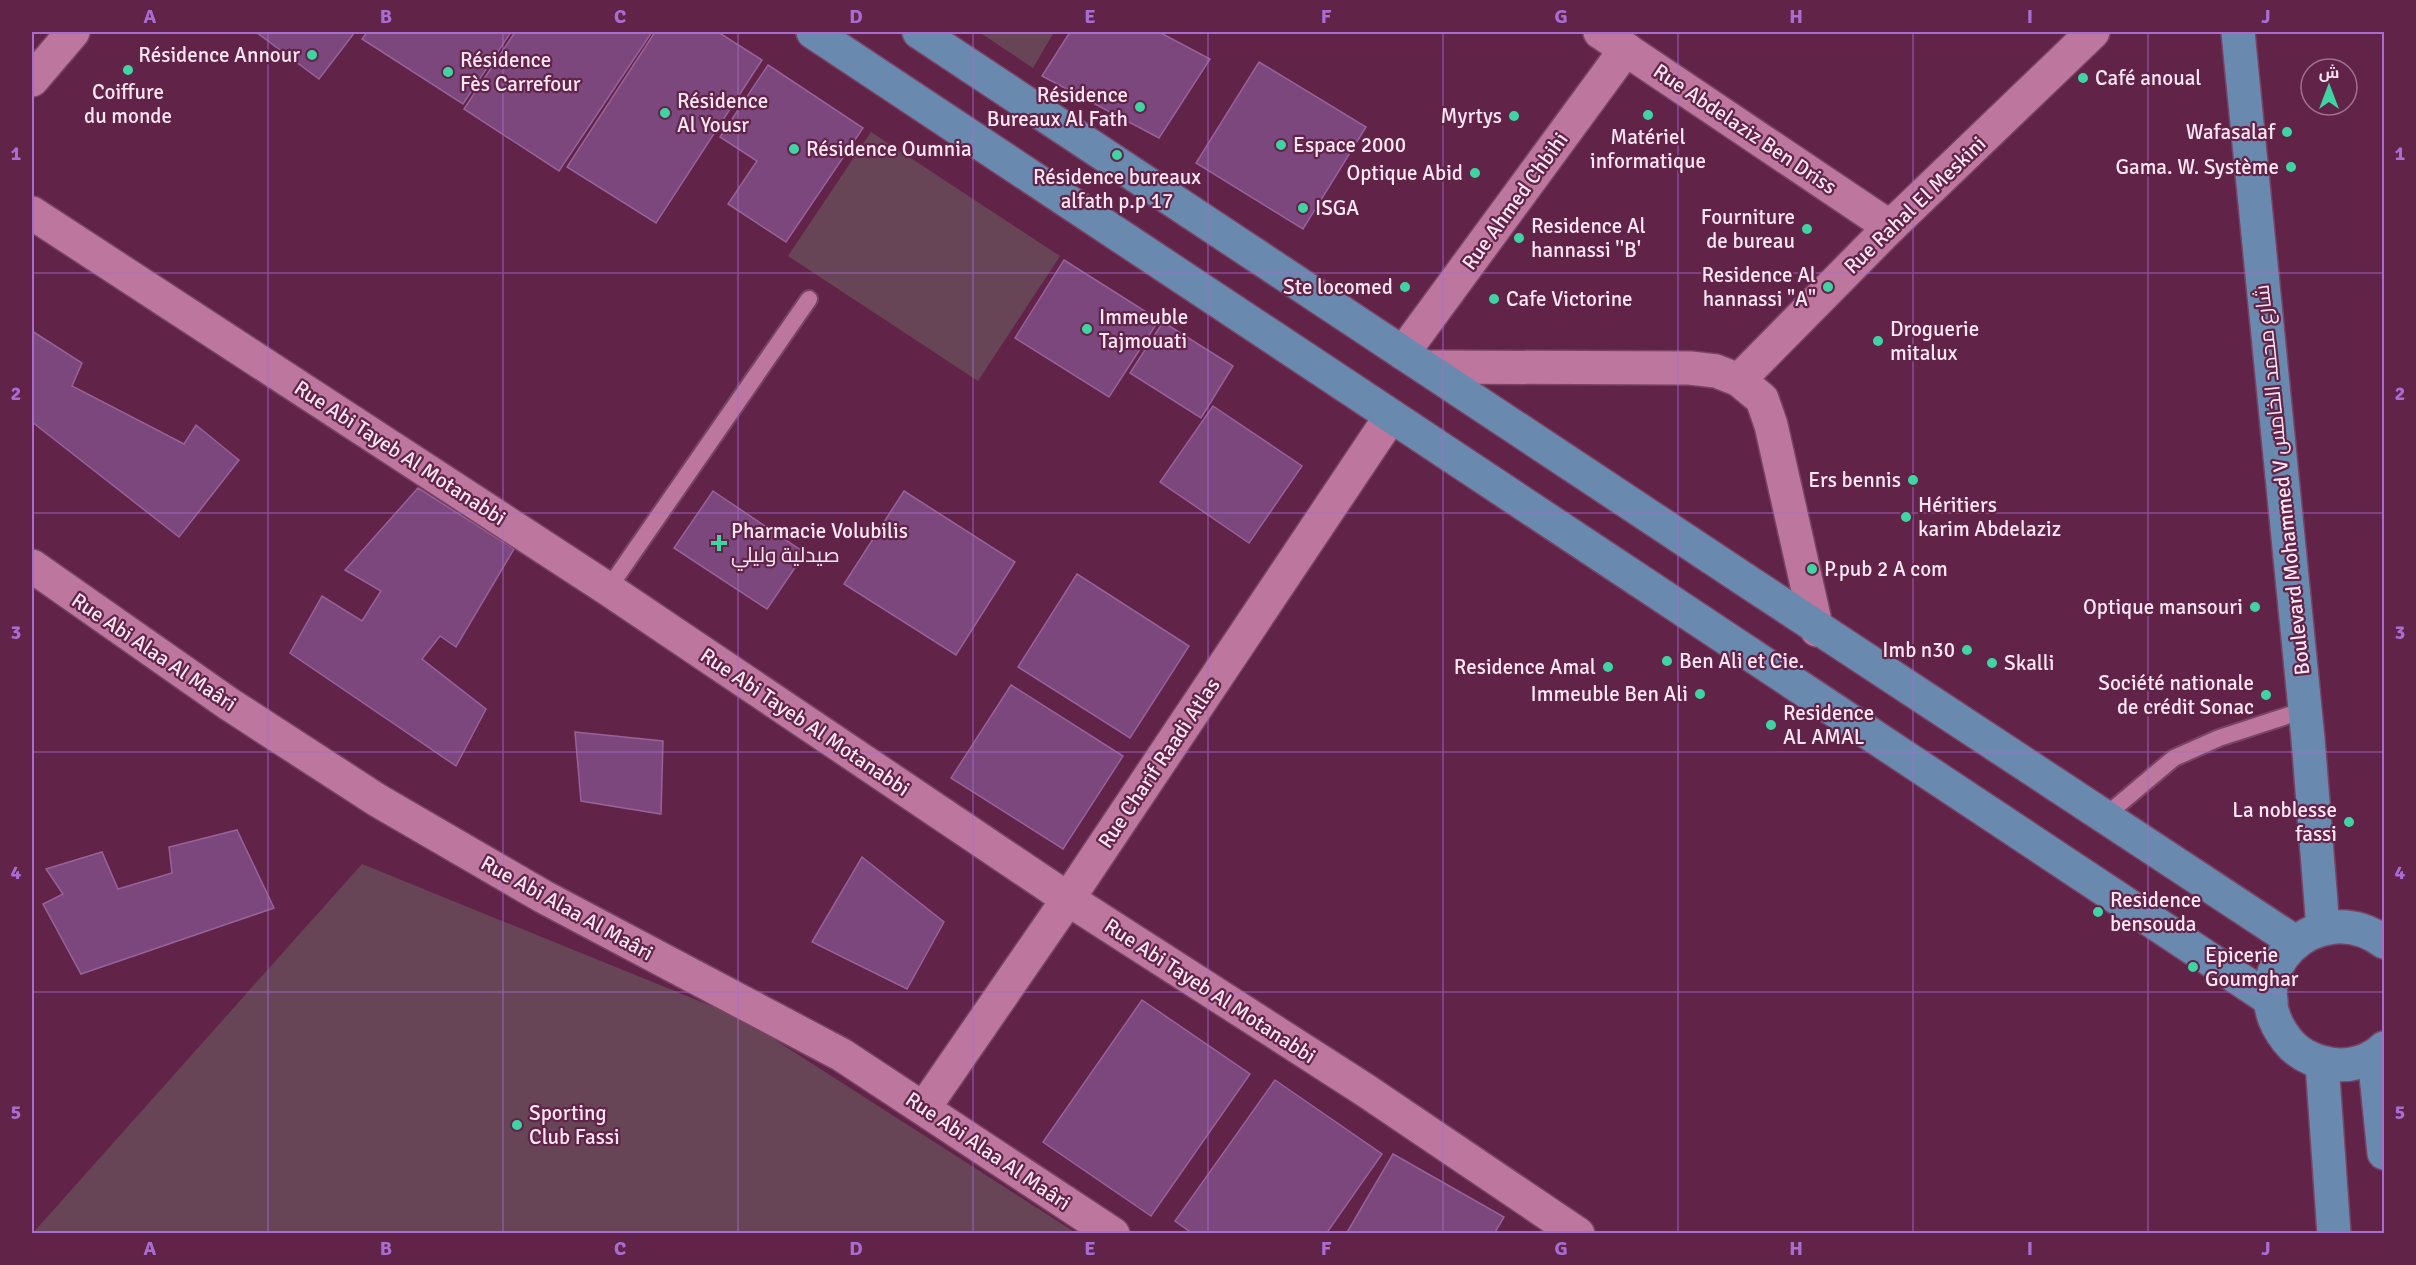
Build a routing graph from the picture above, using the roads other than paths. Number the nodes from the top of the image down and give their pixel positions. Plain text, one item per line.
1 (73, 32) edge
2 (813, 32) edge
3 (919, 32) edge
4 (2092, 32) edge
5 (2238, 32) edge
6 (1613, 40) edge
7 (32, 80) edge
8 (32, 213) edge
9 (1890, 227) junction
10 (809, 299) dead end
11 (1415, 360) junction
12 (1739, 380) junction
13 (1390, 416) junction
14 (32, 566) edge
15 (608, 589) junction
16 (1817, 630) junction
17 (2305, 710) junction
18 (2104, 817) junction
19 (1068, 899) junction
20 (2323, 928) junction
21 (2295, 942) junction
22 (2385, 942) edge
23 (2271, 1000) junction
24 (2380, 1054) edge
25 (2322, 1063) junction
26 (924, 1108) junction
27 (2385, 1153) edge
28 (1113, 1233) edge
29 (1578, 1233) edge
30 (2334, 1233) edge

1 - 7 street
2 - 13 main road
3 - 11 main road
4 - 9 street, Rue Rahal El Meskini
5 - 17 main road, Boulevard Mohammed V شارع محمد الخامس
6 - 9 street, Rue Abdelaziz Ben Driss
6 - 11 street, Rue Ahmed Chbihi
8 - 15 street, Rue Abi Tayeb Al Motanabbi
9 - 12 street, Rue Rahal El Meskini
10 - 15 lane
11 - 12 street
11 - 16 main road
12 - 16 street
13 - 19 street, Rue Charif Raadi Atlas
13 - 23 main road
14 - 26 street, Rue Abi Alaa Al Maâri
15 - 19 street, Rue Abi Tayeb Al Motanabbi
16 - 18 main road
17 - 18 lane
17 - 20 main road, Boulevard Mohammed V شارع محمد الخامس
18 - 21 main road
19 - 26 street, Rue Charif Raadi Atlas
19 - 29 street, Rue Abi Tayeb Al Motanabbi
20 - 21 main road
20 - 22 main road
21 - 23 main road
23 - 25 main road
24 - 25 main road
24 - 27 main road
25 - 30 main road
26 - 28 street, Rue Abi Alaa Al Maâri

